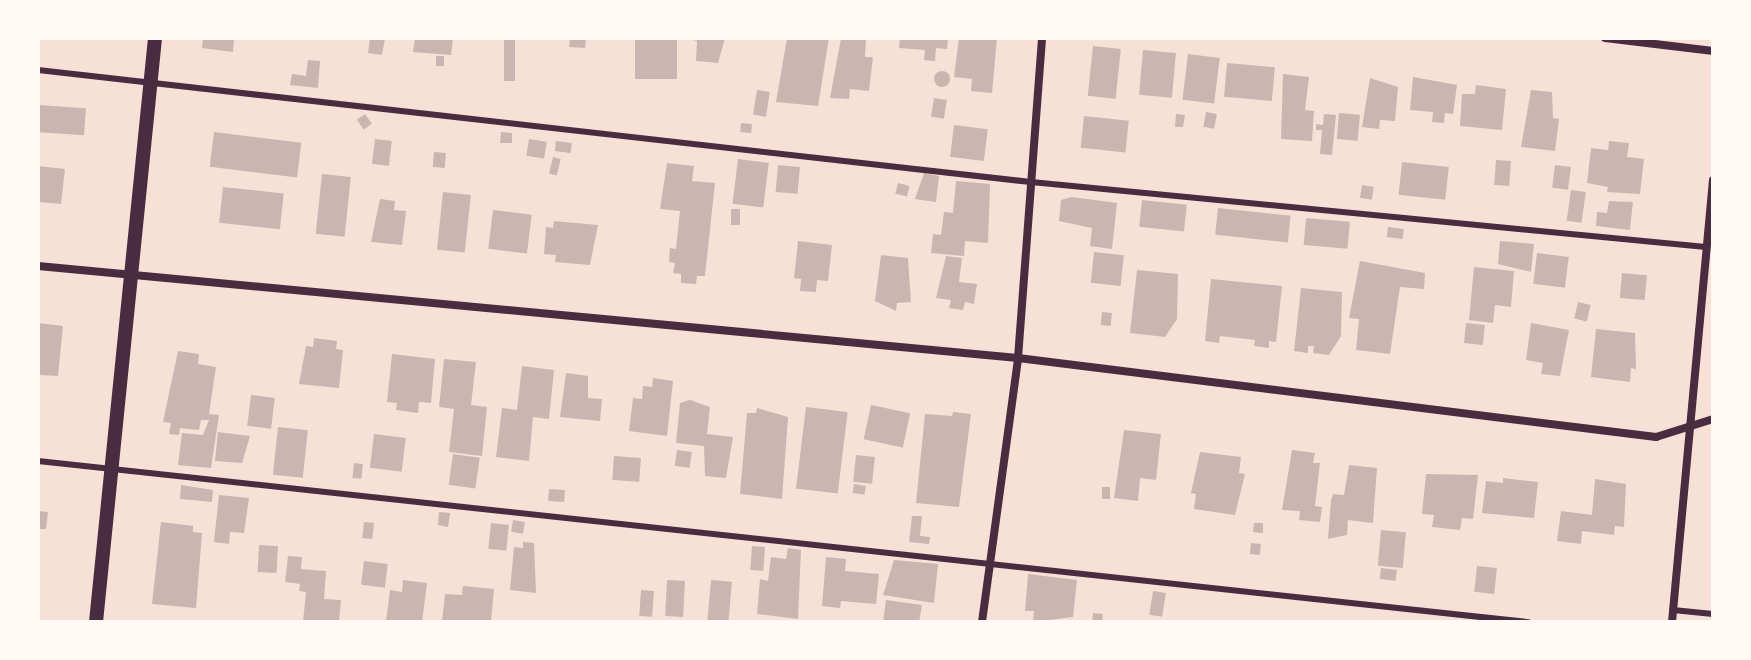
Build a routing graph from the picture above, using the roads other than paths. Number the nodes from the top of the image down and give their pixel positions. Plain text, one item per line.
1 (155, 38) edge
2 (1042, 38) edge
3 (1605, 38) edge
4 (1713, 51) edge
5 (38, 70) edge
6 (150, 82) junction
7 (1713, 180) edge
8 (1031, 182) junction
9 (1711, 216) edge
10 (1706, 247) junction
11 (38, 266) edge
12 (129, 276) junction
13 (1018, 358) junction
14 (1713, 419) edge
15 (1688, 428) junction
16 (38, 461) edge
17 (111, 469) junction
18 (990, 566) junction
19 (1673, 610) junction
20 (1713, 614) edge
21 (96, 622) edge
22 (982, 622) edge
23 (1528, 622) edge
24 (1672, 622) edge

1 - 6 street
2 - 8 street
3 - 4 street
5 - 6 lane
6 - 8 lane
6 - 12 street
7 - 9 street
8 - 10 lane
8 - 13 street
9 - 10 street
10 - 15 street
11 - 12 street
12 - 13 street
12 - 17 street
13 - 15 street
13 - 18 street
14 - 15 street
15 - 19 street
16 - 17 lane
17 - 18 lane
17 - 21 street
18 - 22 street
18 - 23 lane
19 - 20 lane
19 - 24 street

